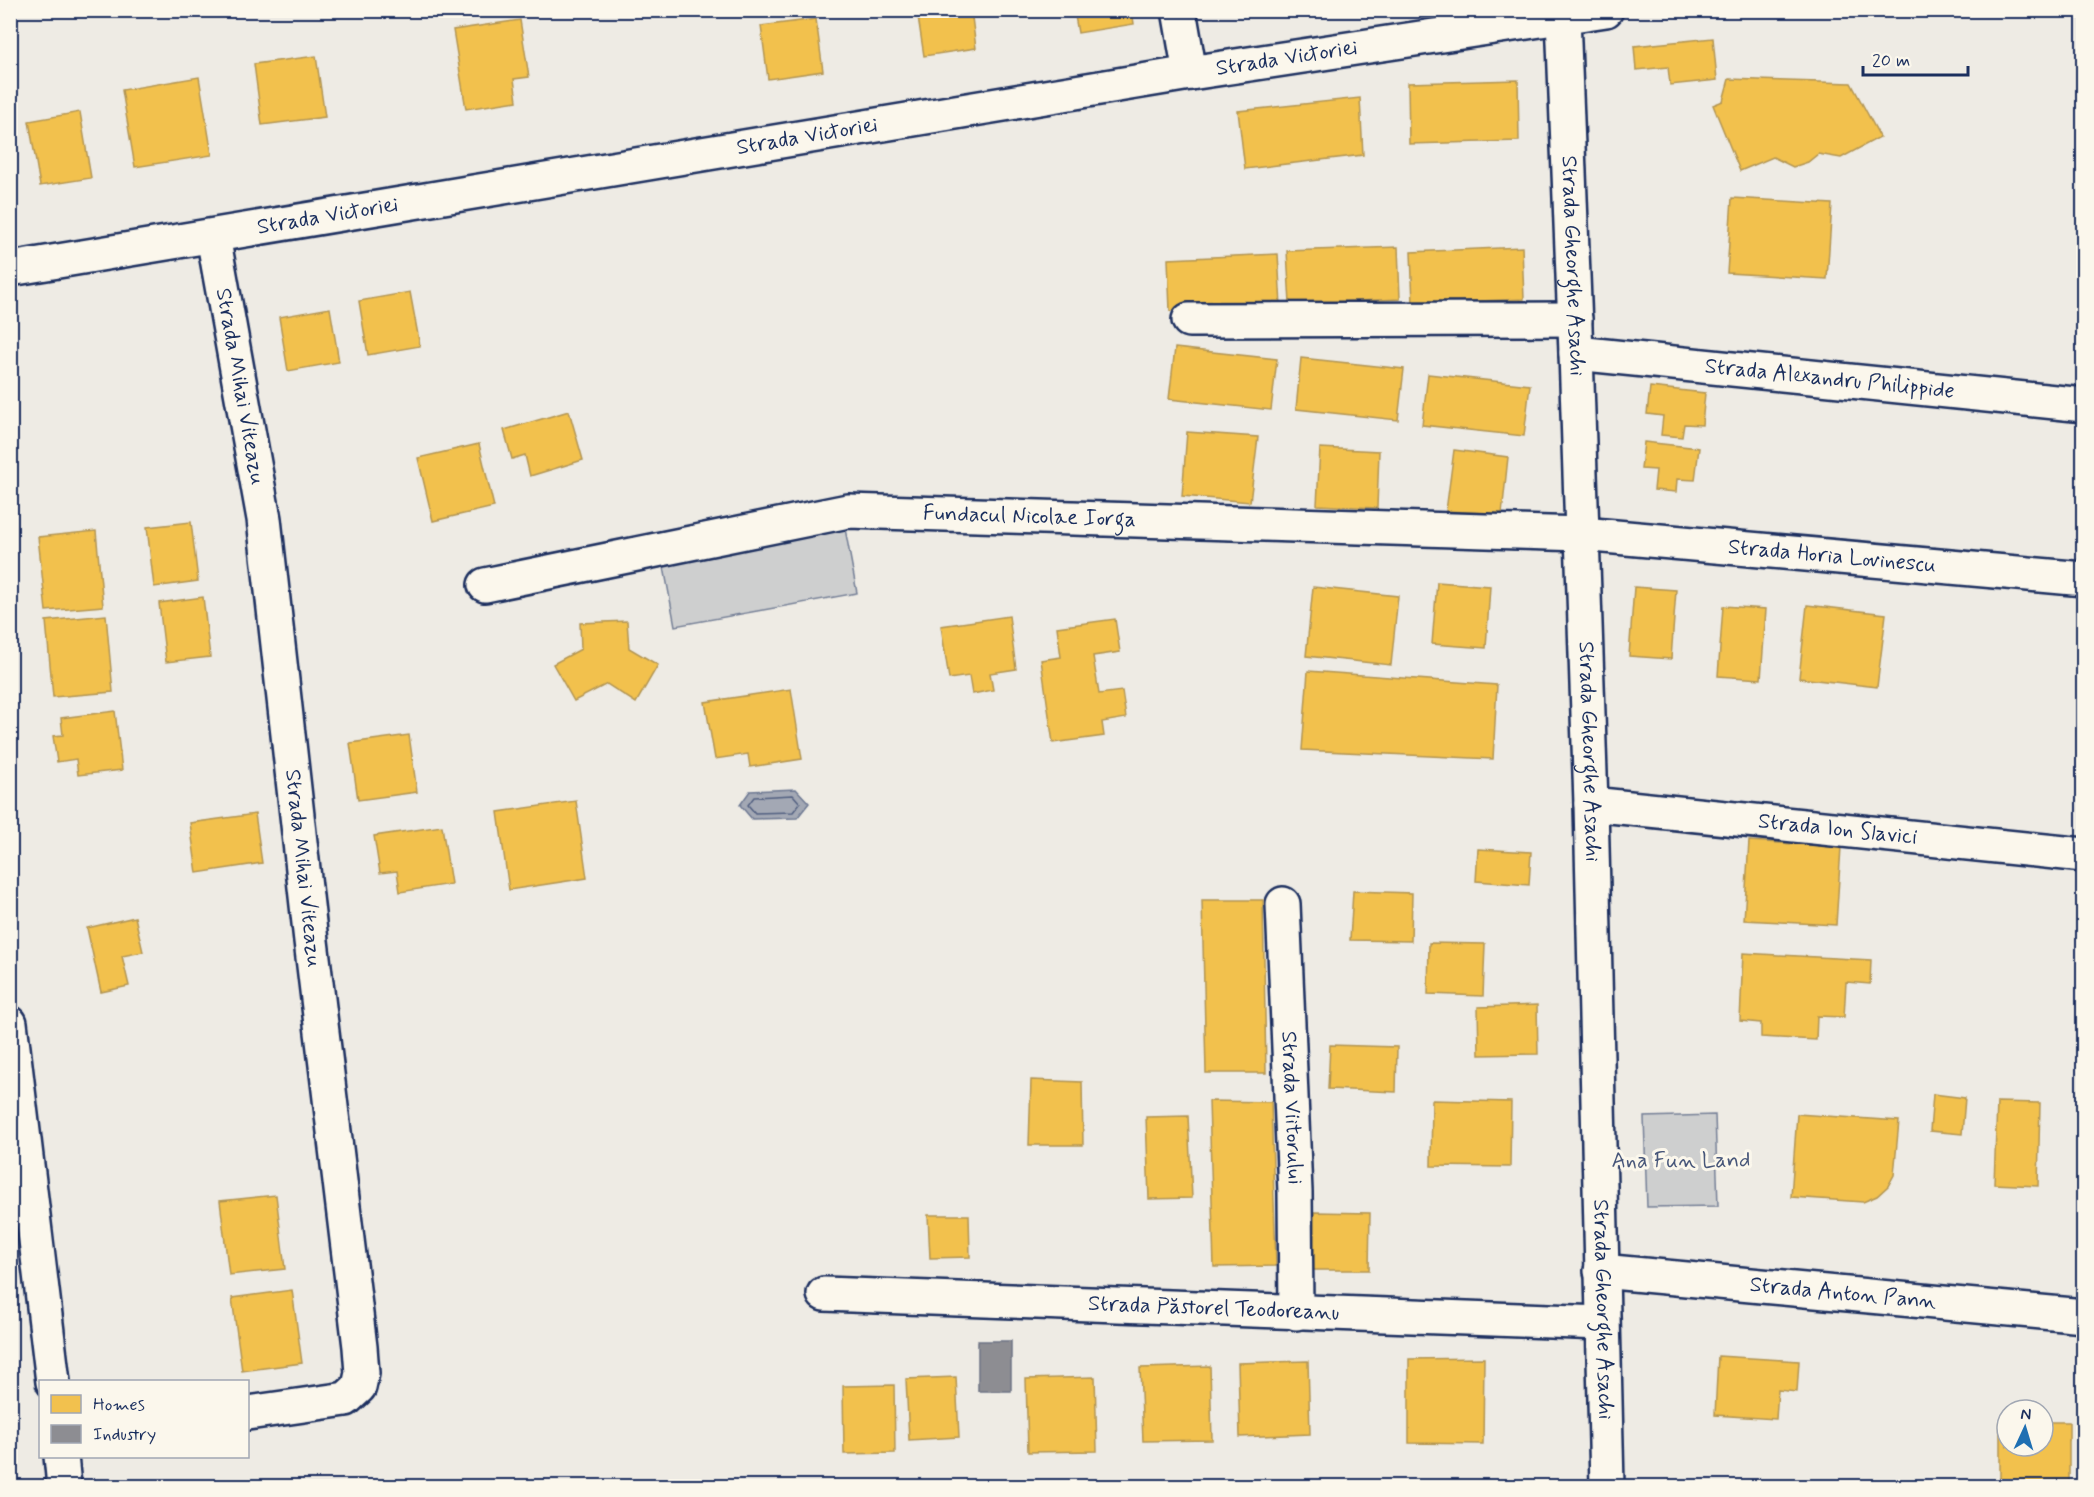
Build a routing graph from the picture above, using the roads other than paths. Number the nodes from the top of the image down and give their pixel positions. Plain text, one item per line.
1 (1179, 10) edge
2 (1605, 10) edge
3 (1563, 17) junction
4 (1190, 73) junction
5 (213, 236) junction
6 (10, 269) edge
7 (1575, 319) junction
8 (1189, 320) dead end
9 (1576, 353) junction
10 (2084, 405) edge
11 (1582, 534) junction
12 (2084, 579) edge
13 (485, 585) dead end
14 (1591, 804) junction
15 (2084, 855) edge
16 (1283, 904) dead end
17 (10, 1023) edge
18 (1601, 1271) junction
19 (824, 1294) dead end
20 (1296, 1313) junction
21 (2084, 1316) edge
22 (1602, 1323) junction
23 (53, 1380) edge
24 (249, 1413) edge
25 (61, 1458) edge
26 (64, 1486) edge
27 (1607, 1486) edge

1 - 4 street
2 - 3 street, Strada Victoriei
3 - 4 street, Strada Victoriei
3 - 7 street, Strada Gheorghe Asachi
4 - 5 street, Strada Victoriei
5 - 6 street, Strada Victoriei
5 - 24 street, Strada Mihai Viteazu
7 - 8 street
7 - 9 street, Strada Gheorghe Asachi
9 - 10 street, Strada Alexandru Philippide
9 - 11 street, Strada Gheorghe Asachi
11 - 12 street, Strada Horia Lovinescu
11 - 13 street, Fundacul Nicolae Iorga
11 - 14 street, Strada Gheorghe Asachi
14 - 15 street, Strada Ion Slavici
14 - 18 street, Strada Gheorghe Asachi
16 - 20 street, Strada Viitorului
17 - 23 street
18 - 21 street, Strada Anton Pann
18 - 22 street, Strada Gheorghe Asachi
19 - 20 street, Strada Păstorel Teodoreanu
20 - 22 street, Strada Păstorel Teodoreanu
22 - 27 street, Strada Gheorghe Asachi
25 - 26 street

